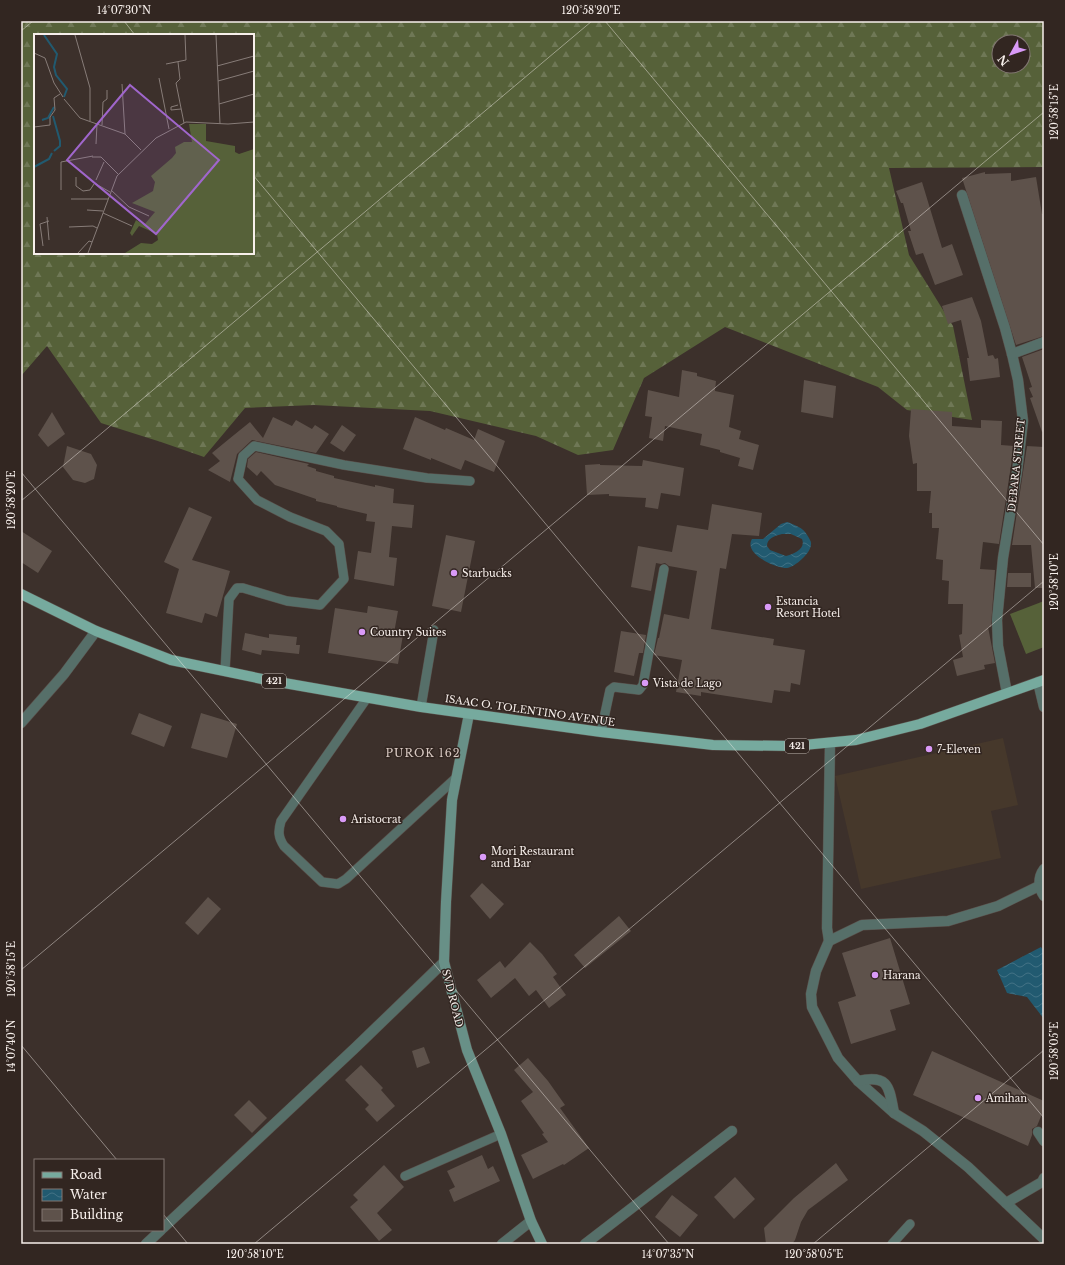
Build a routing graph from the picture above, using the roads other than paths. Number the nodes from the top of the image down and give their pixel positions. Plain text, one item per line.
1 (962, 195) dead end
2 (1044, 342) edge
3 (1012, 354) junction
4 (470, 481) dead end
5 (664, 569) dead end
6 (21, 594) edge
7 (434, 630) dead end
8 (96, 631) junction
9 (225, 671) junction
10 (1041, 681) edge
11 (1007, 694) junction
12 (367, 698) junction
13 (421, 707) junction
14 (1044, 707) edge
15 (469, 714) junction
16 (21, 723) edge
17 (601, 732) junction
18 (830, 743) junction
19 (457, 777) junction
20 (1044, 869) edge
21 (1042, 891) edge
22 (829, 941) junction
23 (444, 962) junction
24 (858, 1081) junction
25 (894, 1112) junction
26 (732, 1131) dead end
27 (501, 1134) junction
28 (405, 1176) dead end
29 (1044, 1178) edge
30 (1006, 1204) junction
31 (531, 1221) junction
32 (910, 1224) dead end
33 (164, 1227) edge
34 (160, 1231) edge
35 (1044, 1239) edge
36 (146, 1244) edge
37 (502, 1244) edge
38 (542, 1244) edge
39 (585, 1244) edge
40 (892, 1244) edge

1 - 3 street, DEBARA STREET
2 - 3 street
3 - 11 street, DEBARA STREET
4 - 9 lane
5 - 17 lane
6 - 8 main road, ISAAC O. TOLENTINO AVENUE / 421
7 - 13 lane
8 - 9 main road, ISAAC O. TOLENTINO AVENUE / 421
8 - 16 street
9 - 12 main road, ISAAC O. TOLENTINO AVENUE / 421
10 - 11 main road, ISAAC O. TOLENTINO AVENUE / 421
10 - 14 street
11 - 18 main road, ISAAC O. TOLENTINO AVENUE / 421
12 - 13 main road, ISAAC O. TOLENTINO AVENUE / 421
12 - 19 lane
13 - 15 main road, ISAAC O. TOLENTINO AVENUE / 421
15 - 17 main road, ISAAC O. TOLENTINO AVENUE / 421
15 - 19 main road, SVD ROAD
17 - 18 main road, ISAAC O. TOLENTINO AVENUE / 421
18 - 22 street
19 - 23 main road, SVD ROAD
20 - 21 street
21 - 22 street
22 - 24 street
23 - 27 main road, SVD ROAD
23 - 33 street
24 - 25 street
24 - 25 street
25 - 30 street
26 - 39 street
27 - 28 lane
27 - 31 main road, SVD ROAD
29 - 30 street
30 - 35 street
31 - 37 street
31 - 38 main road, SVD ROAD
32 - 40 lane
34 - 36 street

